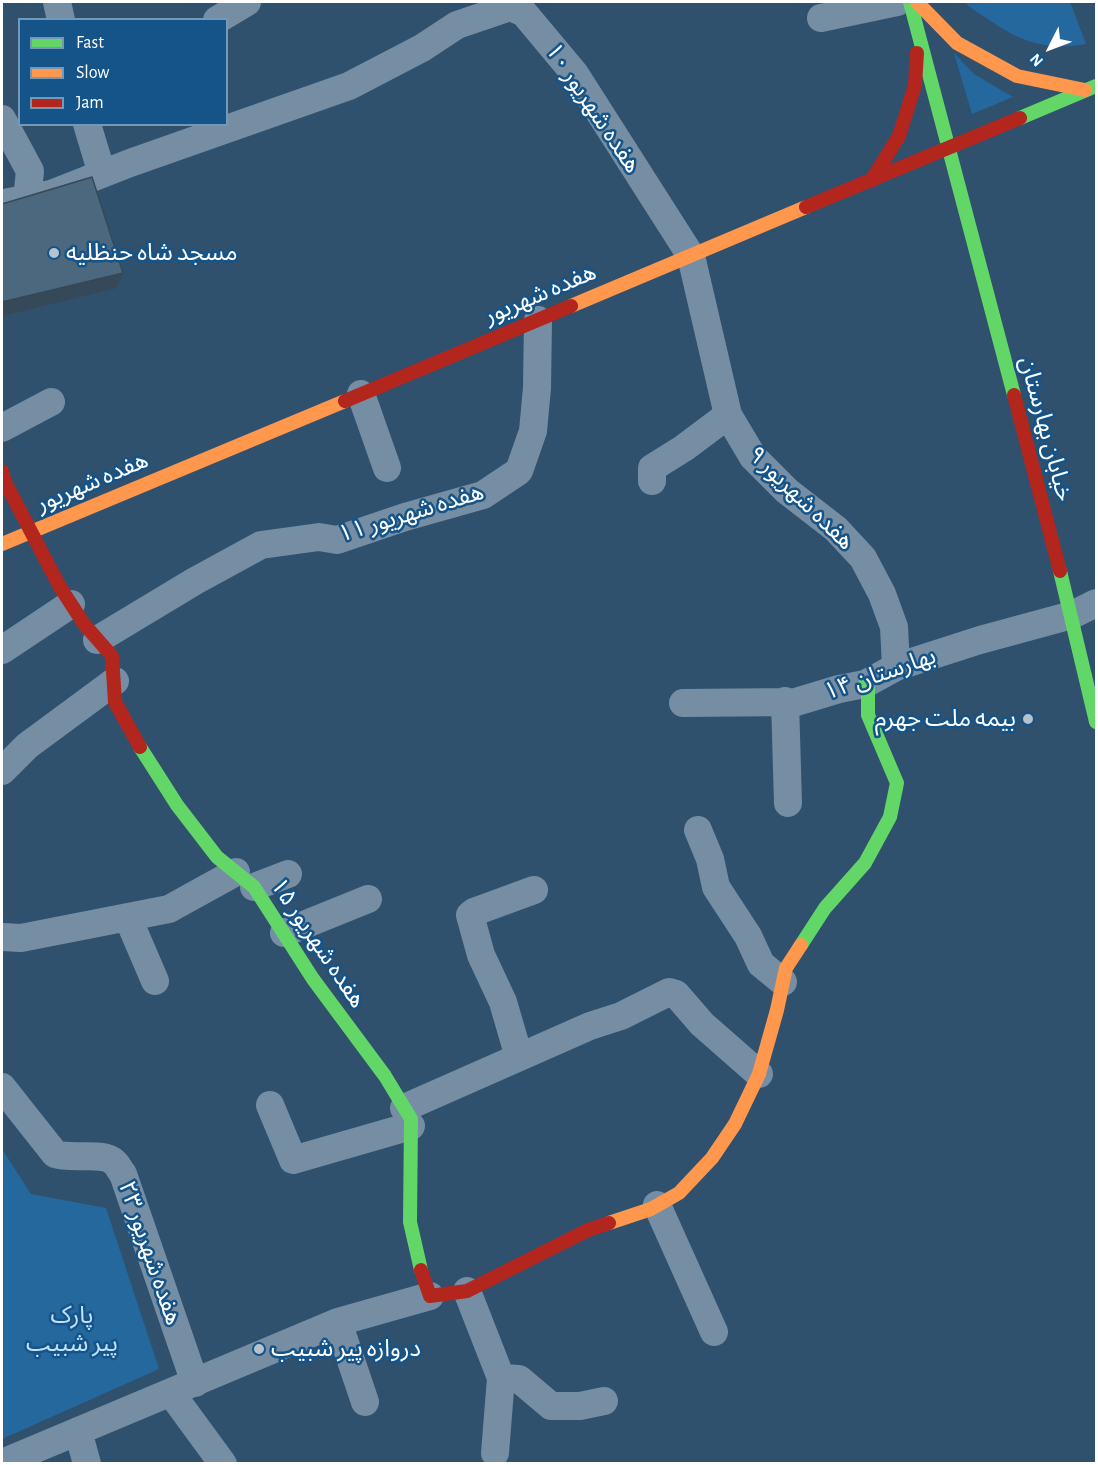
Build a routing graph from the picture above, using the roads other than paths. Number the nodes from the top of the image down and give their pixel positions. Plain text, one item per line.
1 (57, 2) edge
2 (247, 2) edge
3 (897, 2) edge
4 (910, 2) edge
5 (917, 2) edge
6 (61, 18) edge
7 (220, 18) edge
8 (821, 18) dead end
9 (918, 33) junction
10 (1093, 89) edge
11 (2, 119) edge
12 (228, 122) edge
13 (88, 126) edge
14 (214, 126) edge
15 (190, 133) edge
16 (948, 148) junction
17 (102, 174) junction
18 (871, 180) junction
19 (14, 202) edge
20 (691, 256) junction
21 (538, 320) junction
22 (361, 394) junction
23 (51, 402) dead end
24 (728, 415) junction
25 (2, 428) edge
26 (387, 468) dead end
27 (2, 471) edge
28 (652, 481) dead end
29 (33, 531) junction
30 (2, 544) edge
31 (71, 604) junction
32 (1084, 609) edge
33 (97, 640) junction
34 (2, 650) edge
35 (1089, 660) edge
36 (896, 667) junction
37 (115, 681) junction
38 (865, 684) junction
39 (785, 701) junction
40 (683, 704) dead end
41 (1096, 722) edge
42 (2, 771) edge
43 (788, 803) dead end
44 (698, 830) dead end
45 (288, 874) dead end
46 (245, 879) junction
47 (534, 890) dead end
48 (368, 900) dead end
49 (128, 918) junction
50 (284, 933) junction
51 (2, 937) edge
52 (155, 981) dead end
53 (783, 982) junction
54 (519, 1057) junction
55 (759, 1074) junction
56 (2, 1087) edge
57 (270, 1105) dead end
58 (408, 1117) junction
59 (657, 1206) junction
60 (450, 1294) junction
61 (338, 1322) junction
62 (714, 1332) dead end
63 (501, 1378) junction
64 (183, 1388) junction
65 (604, 1401) dead end
66 (365, 1402) dead end
67 (78, 1431) junction
68 (495, 1453) dead end
69 (2, 1463) edge
70 (87, 1464) edge
71 (223, 1464) edge

1 - 6 street
2 - 7 street
3 - 8 street
4 - 9 main road, خیابان بهارستان
5 - 10 main road
9 - 16 main road, خیابان بهارستان
9 - 18 main road
10 - 16 main road, هفده شهریور
11 - 19 street
12 - 20 street, هفده شهریور ۱۰
13 - 17 street
14 - 15 street, هفده شهریور ۱۰
15 - 17 street, هفده شهریور ۱۰
16 - 18 main road, هفده شهریور
16 - 32 main road, خیابان بهارستان
17 - 19 street, هفده شهریور ۱۰
18 - 20 main road, هفده شهریور
20 - 21 main road, هفده شهریور
20 - 24 street, هفده شهریور ۹
21 - 22 main road, هفده شهریور
21 - 33 street, هفده شهریور ۱۱
22 - 26 street
22 - 29 main road, هفده شهریور
23 - 25 street
24 - 28 street
24 - 36 street, هفده شهریور ۹
27 - 29 main road, هفده شهریور ۱۵
29 - 30 main road, هفده شهریور
29 - 31 main road, هفده شهریور ۱۵
31 - 33 main road, هفده شهریور ۱۵
31 - 34 street
32 - 35 main road, خیابان بهارستان
32 - 36 street, بهارستان ۱۴
33 - 37 main road, هفده شهریور ۱۵
35 - 41 main road, خیابان بهارستان
36 - 38 street, بهارستان ۱۴
37 - 42 street
37 - 46 main road, هفده شهریور ۱۵
38 - 39 street, بهارستان ۱۴
38 - 53 main road
39 - 40 street, بهارستان ۱۴
39 - 43 street
44 - 53 street
45 - 46 street
46 - 49 street
46 - 50 main road, هفده شهریور ۱۵
47 - 54 street
48 - 50 street
49 - 51 street
49 - 52 street
50 - 58 main road, هفده شهریور ۱۵
53 - 55 main road
54 - 55 street
54 - 58 street
55 - 59 main road
56 - 64 street, هفده شهریور ۲۳
57 - 58 street
58 - 60 main road
59 - 60 main road
59 - 62 street
60 - 61 street
60 - 63 street
61 - 64 street
61 - 66 street
63 - 65 street
63 - 68 street
64 - 67 street
64 - 71 street, هفده شهریور ۲۳
67 - 69 street
67 - 70 street

